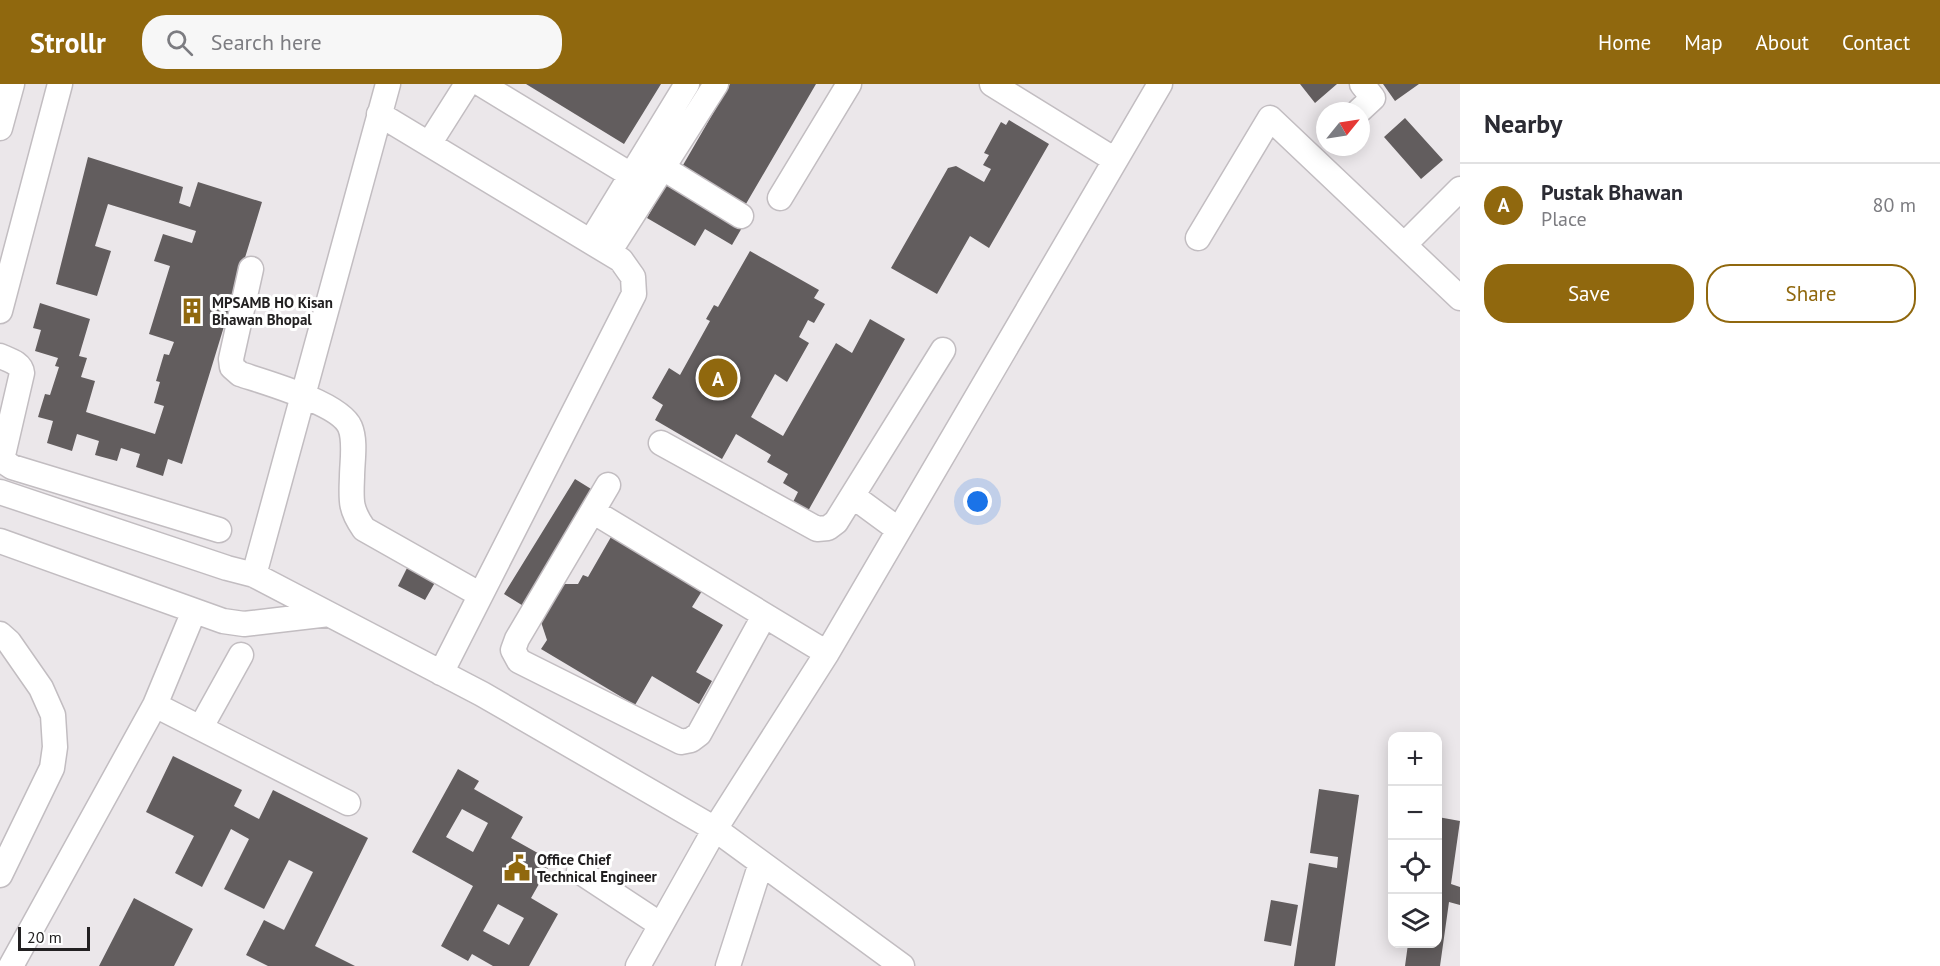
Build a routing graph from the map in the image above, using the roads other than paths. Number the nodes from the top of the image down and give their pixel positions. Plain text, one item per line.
1 (12, 84) edge
2 (60, 84) edge
3 (388, 84) edge
4 (467, 84) edge
5 (481, 84) edge
6 (687, 84) edge
7 (716, 84) edge
8 (849, 84) edge
9 (992, 84) edge
10 (1160, 84) edge
11 (1362, 84) edge
12 (1369, 102) edge
13 (379, 114) junction
14 (0, 128) edge
15 (429, 144) junction
16 (1316, 150) edge
17 (1323, 156) edge
18 (1115, 160) junction
19 (663, 168) junction
20 (631, 175) junction
21 (1460, 189) edge
22 (780, 198) dead end
23 (741, 216) dead end
24 (1198, 237) dead end
25 (1404, 245) junction
26 (600, 247) junction
27 (6, 263) edge
28 (251, 269) dead end
29 (1460, 298) edge
30 (0, 311) edge
31 (943, 350) dead end
32 (0, 356) edge
33 (303, 395) junction
34 (661, 443) dead end
35 (608, 485) dead end
36 (0, 492) edge
37 (854, 497) junction
38 (594, 512) junction
39 (219, 530) dead end
40 (899, 530) junction
41 (0, 541) edge
42 (254, 575) junction
43 (479, 594) junction
44 (194, 611) junction
45 (329, 614) junction
46 (764, 616) junction
47 (0, 634) edge
48 (827, 653) junction
49 (241, 655) dead end
50 (441, 673) junction
51 (155, 705) junction
52 (201, 727) junction
53 (348, 803) dead end
54 (715, 829) junction
55 (760, 863) junction
56 (579, 872) dead end
57 (0, 874) edge
58 (661, 925) junction
59 (11, 966) edge
60 (638, 966) edge
61 (728, 966) edge
62 (902, 966) edge

1 - 14 street
2 - 27 street
3 - 13 street
4 - 15 street
5 - 20 street
6 - 20 street
7 - 19 street
8 - 22 street
9 - 18 street
10 - 18 street
11 - 12 street
13 - 15 street
13 - 33 street
15 - 26 street
16 - 24 street
17 - 25 street
18 - 40 street
19 - 23 street
19 - 26 street
20 - 26 street
21 - 25 street
25 - 29 street
26 - 43 street
27 - 30 street
28 - 33 street
31 - 37 street
32 - 39 street
33 - 42 street
33 - 43 street
34 - 37 street
35 - 38 street
36 - 42 street
37 - 40 street
38 - 46 street
38 - 46 street
40 - 48 street
41 - 44 street
42 - 45 street
43 - 50 street
44 - 45 street
44 - 51 street
45 - 50 street
46 - 48 street
47 - 57 street
48 - 54 street
49 - 52 street
50 - 54 street
51 - 52 street
51 - 59 street
52 - 53 street
54 - 55 street
54 - 58 street
55 - 61 street
55 - 62 street
56 - 58 street
58 - 60 street

